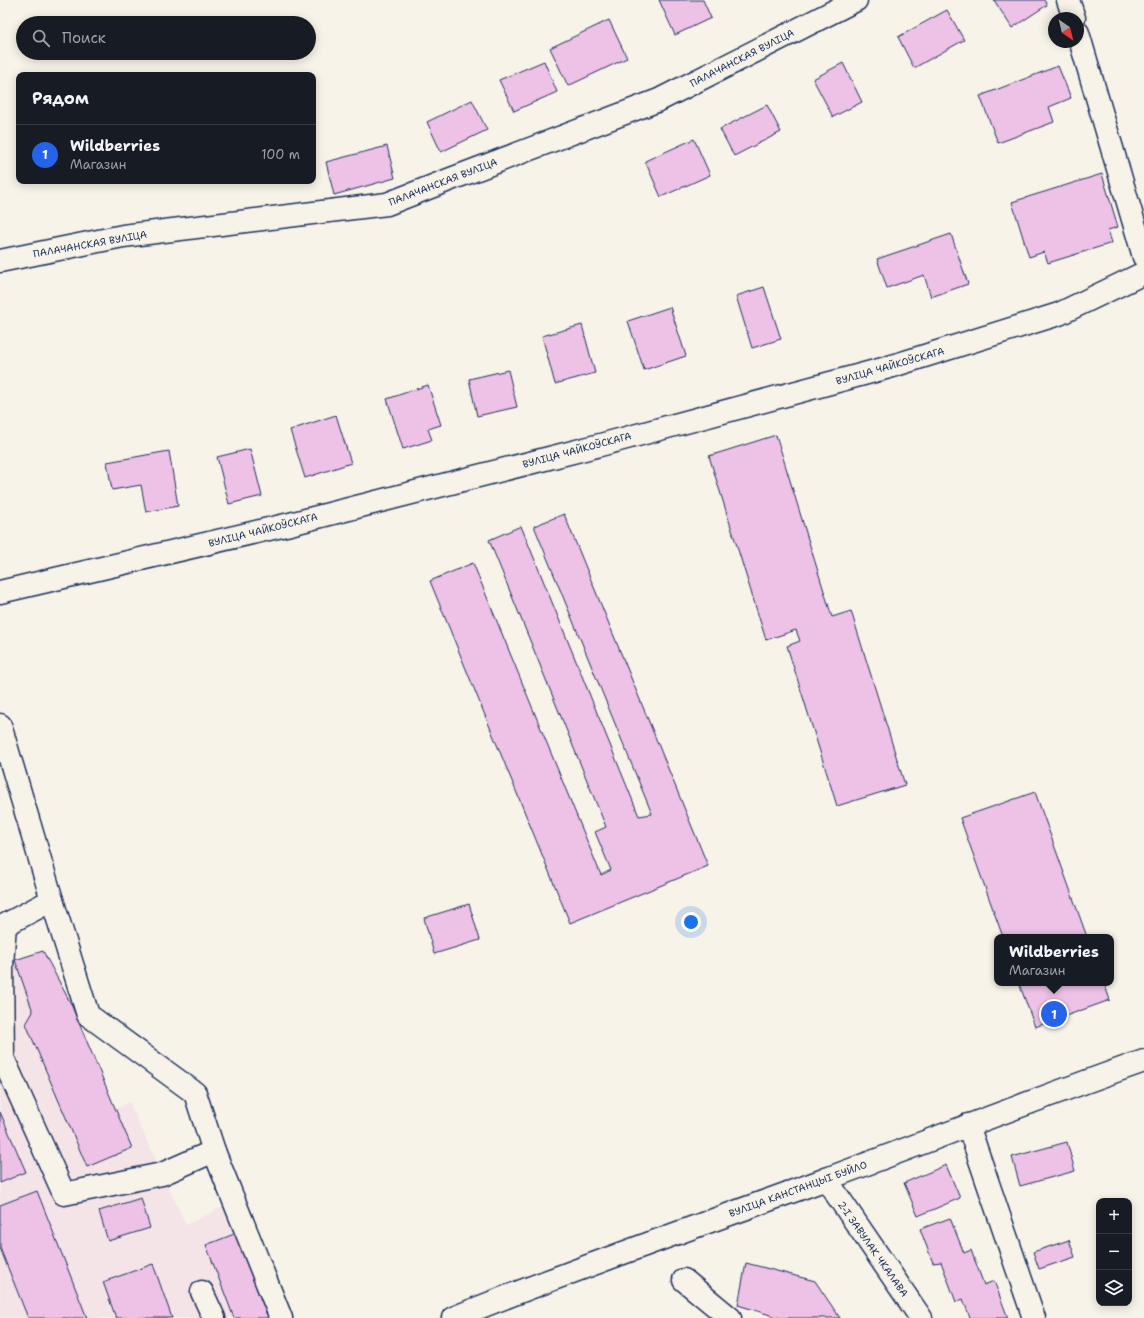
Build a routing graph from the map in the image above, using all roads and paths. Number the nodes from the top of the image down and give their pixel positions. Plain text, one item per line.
1 (856, 0) edge
2 (1068, 0) edge
3 (1072, 12) edge
4 (1082, 48) edge
5 (1144, 257) edge
6 (0, 261) edge
7 (1144, 273) edge
8 (0, 592) edge
9 (0, 725) edge
10 (52, 900) junction
11 (1144, 1061) edge
12 (968, 1125) junction
13 (214, 1152) junction
14 (826, 1179) junction
15 (684, 1280) dead end
16 (202, 1292) dead end
17 (214, 1318) edge
18 (281, 1318) edge
19 (453, 1318) edge
20 (730, 1318) edge
21 (921, 1318) edge
22 (1034, 1318) edge

1 - 6 street, ПАЛАЧАНСКАЯ ВУЛІЦА
2 - 3 street
4 - 5 street
7 - 8 street, ВУЛІЦА ЧАЙКОЎСКАГА
9 - 10 street
10 - 13 street
10 - 13 street
11 - 12 street, ВУЛІЦА КАНСТАНЦЫІ БУЙЛО
12 - 14 street, ВУЛІЦА КАНСТАНЦЫІ БУЙЛО
12 - 22 street
13 - 18 street
14 - 19 street, ВУЛІЦА КАНСТАНЦЫІ БУЙЛО
14 - 21 street, 2-І ЗАВУЛАК ЧКАЛАВА
15 - 20 street
16 - 17 street

